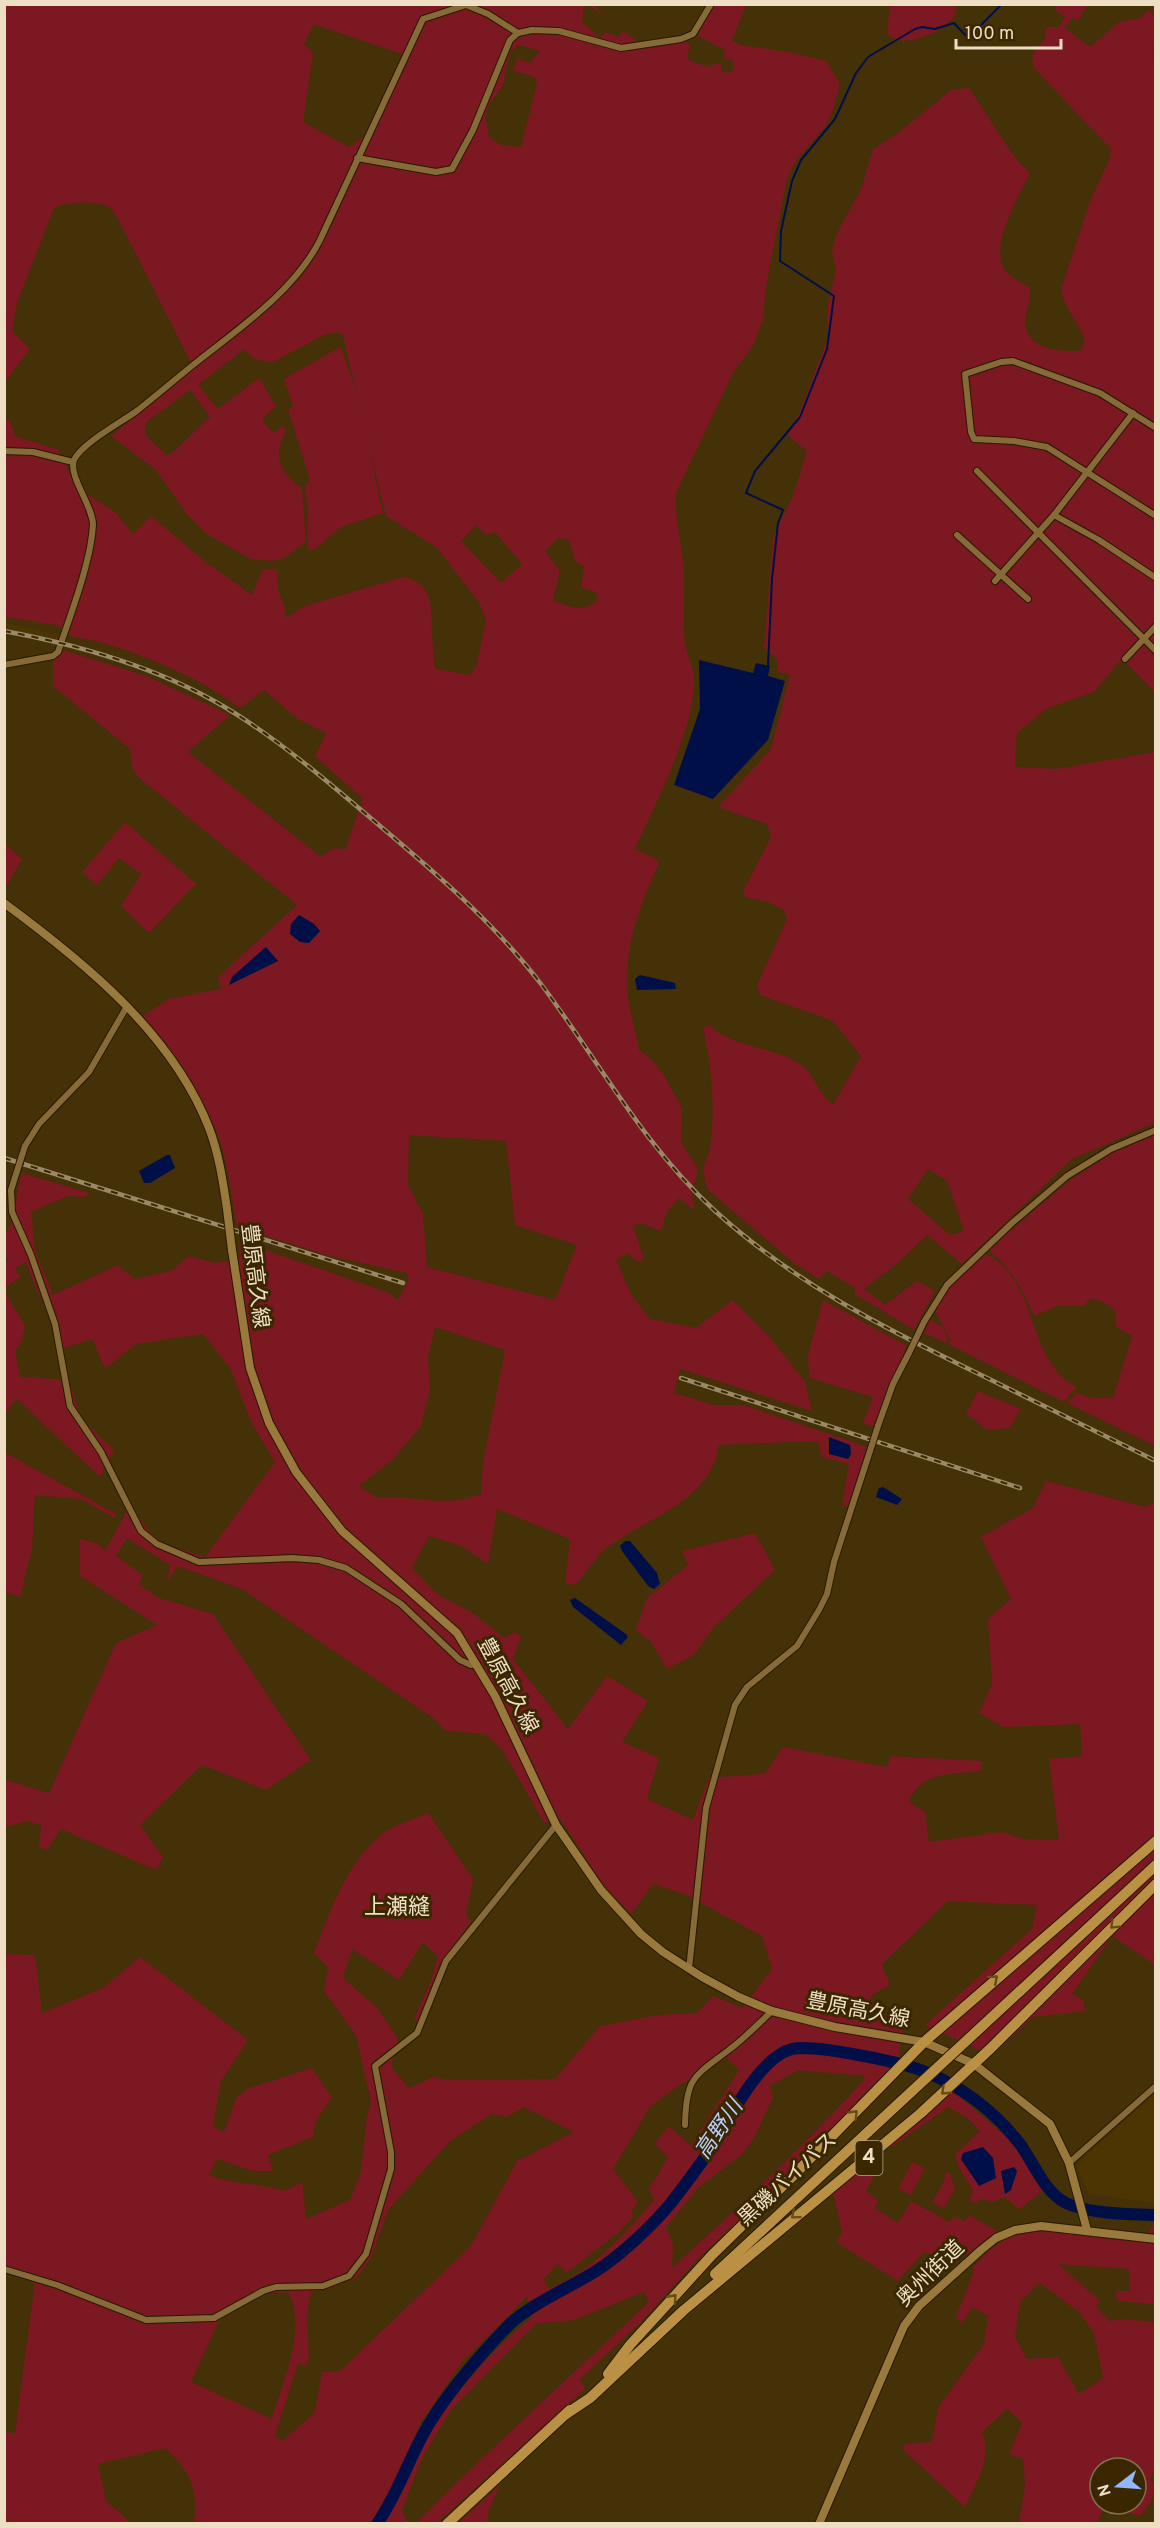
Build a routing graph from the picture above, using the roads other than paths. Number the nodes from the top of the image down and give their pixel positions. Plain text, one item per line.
1 (711, 4) edge
2 (518, 33) junction
3 (357, 158) junction
4 (1133, 413) junction
5 (1155, 428) edge
6 (4, 451) edge
7 (73, 462) junction
8 (977, 471) dead end
9 (1087, 472) junction
10 (1054, 514) junction
11 (1155, 516) edge
12 (1038, 533) junction
13 (957, 535) dead end
14 (1001, 574) junction
15 (1155, 578) edge
16 (995, 581) dead end
17 (1028, 599) dead end
18 (1155, 627) edge
19 (1144, 639) junction
20 (1155, 651) edge
21 (1125, 658) dead end
22 (4, 665) edge
23 (4, 903) edge
24 (126, 1008) junction
25 (1155, 1130) edge
26 (478, 1663) junction
27 (556, 1825) junction
28 (1155, 1841) edge
29 (1155, 1865) edge
30 (1155, 1884) edge
31 (689, 1969) junction
32 (772, 2011) junction
33 (924, 2042) junction
34 (974, 2064) junction
35 (1155, 2086) edge
36 (685, 2125) dead end
37 (1069, 2163) junction
38 (1087, 2230) junction
39 (1155, 2239) edge
40 (4, 2269) edge
41 (608, 2374) junction
42 (566, 2414) junction
43 (447, 2523) edge
44 (819, 2523) edge

1 - 2 street
2 - 3 street
2 - 3 street
3 - 7 street
4 - 5 street
4 - 9 street
4 - 9 street
6 - 7 street
7 - 22 street
8 - 12 street
9 - 10 street
9 - 11 street
10 - 12 street
10 - 15 street
12 - 14 street
12 - 19 street
13 - 14 street
14 - 16 street
14 - 17 street
18 - 19 street
19 - 20 street
19 - 21 street
23 - 24 main road, 豊原高久線
24 - 26 main road, 豊原高久線, bridge
24 - 26 street, bridge
25 - 31 street, bridge
26 - 27 main road, 豊原高久線
27 - 31 main road, 豊原高久線
27 - 40 street
33 -> 28 highway, 4
29 - 41 highway, 黒磯バイパス / 4, bridge
30 -> 34 highway, 4
31 - 32 main road, 豊原高久線
32 - 33 main road, 豊原高久線
32 - 36 street
33 - 34 main road, 豊原高久線
41 -> 33 highway, 4
34 - 37 main road, 豊原高久線
34 -> 42 highway, 4
35 - 37 street
37 - 38 main road, 豊原高久線
38 - 39 main road, 奥州街道
38 - 44 main road, 奥州街道
41 - 42 highway, 黒磯バイパス / 4
42 - 43 highway, 黒磯バイパス / 4

